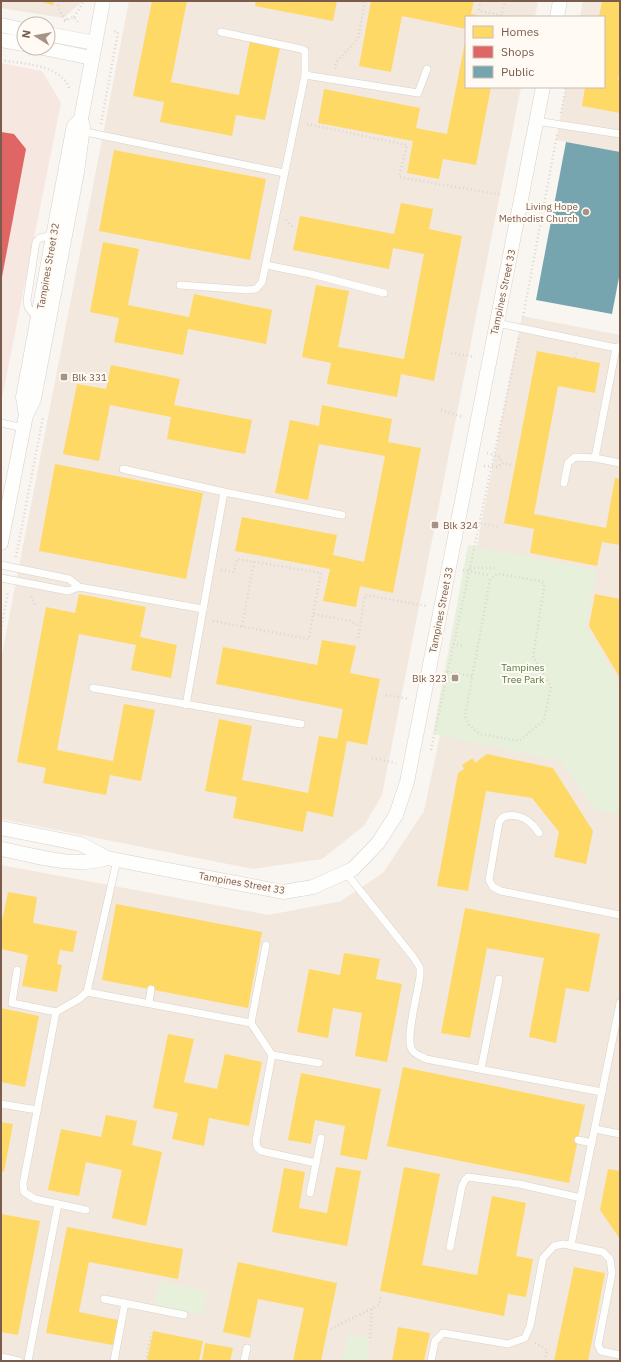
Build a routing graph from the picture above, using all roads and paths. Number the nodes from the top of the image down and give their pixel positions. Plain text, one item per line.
1 (58, 1) edge
2 (84, 1) edge
3 (103, 1) edge
4 (365, 1) edge
5 (480, 1) edge
6 (505, 1) edge
7 (560, 1) edge
8 (557, 16) edge
9 (74, 17) dead end
10 (67, 21) dead end
11 (1, 25) edge
12 (16, 28) edge
13 (221, 32) dead end
14 (56, 36) edge
15 (1, 40) edge
16 (16, 43) edge
17 (95, 43) junction
18 (56, 51) edge
19 (92, 58) junction
20 (1, 60) edge
21 (427, 69) dead end
22 (305, 75) junction
23 (333, 79) junction
24 (543, 88) edge
25 (566, 88) edge
26 (71, 95) dead end
27 (295, 121) junction
28 (536, 121) junction
29 (559, 124) junction
30 (79, 127) junction
31 (620, 134) edge
32 (284, 173) junction
33 (502, 195) dead end
34 (266, 265) junction
35 (180, 285) dead end
36 (384, 293) dead end
37 (497, 323) junction
38 (521, 328) junction
39 (618, 347) edge
40 (450, 353) dead end
41 (490, 359) junction
42 (441, 410) dead end
43 (463, 417) dead end
44 (25, 422) junction
45 (1, 423) edge
46 (494, 455) junction
47 (471, 457) junction
48 (595, 458) junction
49 (502, 462) junction
50 (620, 463) edge
51 (512, 464) dead end
52 (491, 467) junction
53 (123, 470) dead end
54 (564, 483) dead end
55 (224, 492) junction
56 (342, 515) dead end
57 (458, 519) junction
58 (479, 523) junction
59 (500, 527) dead end
60 (1, 543) edge
61 (254, 562) junction
62 (1, 565) edge
63 (449, 567) junction
64 (211, 568) junction
65 (495, 568) dead end
66 (469, 570) junction
67 (488, 575) dead end
68 (1, 578) edge
69 (78, 587) junction
70 (430, 607) dead end
71 (203, 609) junction
72 (313, 614) junction
73 (202, 619) junction
74 (242, 626) junction
75 (360, 626) junction
76 (358, 638) dead end
77 (453, 644) junction
78 (464, 646) dead end
79 (429, 669) junction
80 (448, 672) junction
81 (472, 676) junction
82 (93, 688) dead end
83 (413, 692) dead end
84 (386, 694) dead end
85 (186, 705) junction
86 (301, 724) dead end
87 (430, 751) dead end
88 (400, 756) dead end
89 (372, 758) dead end
90 (398, 763) junction
91 (397, 770) dead end
92 (1, 828) edge
93 (539, 833) dead end
94 (1, 849) edge
95 (112, 859) junction
96 (346, 873) junction
97 (620, 915) edge
98 (266, 945) dead end
99 (17, 970) dead end
100 (499, 979) dead end
101 (151, 990) dead end
102 (87, 992) junction
103 (149, 1003) junction
104 (620, 1003) edge
105 (56, 1012) junction
106 (251, 1023) junction
107 (272, 1055) junction
108 (319, 1063) dead end
109 (481, 1069) junction
110 (602, 1092) junction
111 (1, 1104) edge
112 (37, 1110) junction
113 (595, 1129) junction
114 (620, 1134) edge
115 (321, 1138) dead end
116 (578, 1140) dead end
117 (592, 1143) junction
118 (316, 1163) junction
119 (310, 1193) dead end
120 (581, 1198) junction
121 (58, 1204) junction
122 (86, 1210) dead end
123 (571, 1245) junction
124 (450, 1246) dead end
125 (381, 1295) dead end
126 (104, 1299) dead end
127 (125, 1303) junction
128 (372, 1308) junction
129 (184, 1315) dead end
130 (331, 1329) dead end
131 (151, 1333) dead end
132 (370, 1338) dead end
133 (525, 1338) junction
134 (247, 1348) dead end
135 (620, 1355) edge
136 (1, 1357) edge
137 (19, 1361) edge
138 (28, 1361) edge
139 (114, 1361) edge
140 (146, 1361) edge
141 (244, 1361) edge
142 (431, 1361) edge
143 (545, 1361) edge

1 - 10 path
2 - 9 path
3 - 17 street
4 - 23 path
5 - 6 path
7 - 8 street
11 - 12 street
13 - 22 lane
14 - 17 street
15 - 16 street
17 - 19 street
18 - 19 street
19 - 30 street, Tampines Street 32
20 - 26 path
21 - 23 lane
22 - 23 lane
22 - 27 lane
24 - 28 street, Tampines Street 33
25 - 29 path
27 - 32 lane
27 - 33 path
28 - 29 lane
28 - 37 street, Tampines Street 33
29 - 31 lane
29 - 38 path
30 - 32 lane
30 - 44 street, Tampines Street 32
30 - 44 street, Tampines Street 32
32 - 34 lane
34 - 35 lane
34 - 36 lane
37 - 38 lane
37 - 41 street, Tampines Street 33
38 - 39 lane
38 - 46 path
39 - 48 lane
40 - 41 path
41 - 47 street, Tampines Street 33
42 - 43 path
44 - 45 lane
44 - 60 street, Tampines Street 32
46 - 47 path
46 - 49 path
46 - 52 path
47 - 52 path
47 - 57 street, Tampines Street 33
48 - 50 lane
48 - 54 lane
49 - 51 path
49 - 52 path
52 - 58 path
53 - 55 lane
55 - 56 lane
55 - 64 lane
57 - 58 path
57 - 63 street, Tampines Street 33
58 - 59 path
58 - 66 path
61 - 64 path
61 - 72 path
61 - 74 path
62 - 69 lane
63 - 66 path
63 - 79 street, Tampines Street 33
64 - 71 lane
65 - 66 path
66 - 67 path
66 - 77 path
68 - 69 lane
69 - 71 lane
70 - 75 path
71 - 73 lane
72 - 74 path
72 - 75 path
73 - 74 path
73 - 85 lane
75 - 76 path
77 - 78 path
77 - 80 path
79 - 80 path
79 - 96 street, Tampines Street 33
80 - 81 path
80 - 87 path
81 - 81 path
82 - 85 lane
83 - 84 path
85 - 86 lane
88 - 90 path
89 - 90 path
90 - 91 path
92 - 95 street, Tampines Street 33
93 - 97 lane
94 - 95 street, Tampines Street 33
95 - 96 street, Tampines Street 33
95 - 102 lane
96 - 109 lane
98 - 106 lane
99 - 105 lane
100 - 109 lane
101 - 103 lane
102 - 103 lane
102 - 105 lane
103 - 106 lane
104 - 110 lane
105 - 112 lane
106 - 107 lane
107 - 108 lane
107 - 118 lane
109 - 110 lane
110 - 113 lane
111 - 112 lane
112 - 121 lane
113 - 114 lane
113 - 117 lane
115 - 118 lane
116 - 117 lane
117 - 120 lane
118 - 119 lane
120 - 123 lane
120 - 124 lane
121 - 122 lane
121 - 138 lane
123 - 133 lane
123 - 135 lane
125 - 128 path
126 - 127 lane
127 - 129 lane
127 - 139 lane
128 - 130 path
128 - 132 path
131 - 140 path
133 - 142 lane
133 - 143 path
134 - 141 lane
136 - 137 lane

